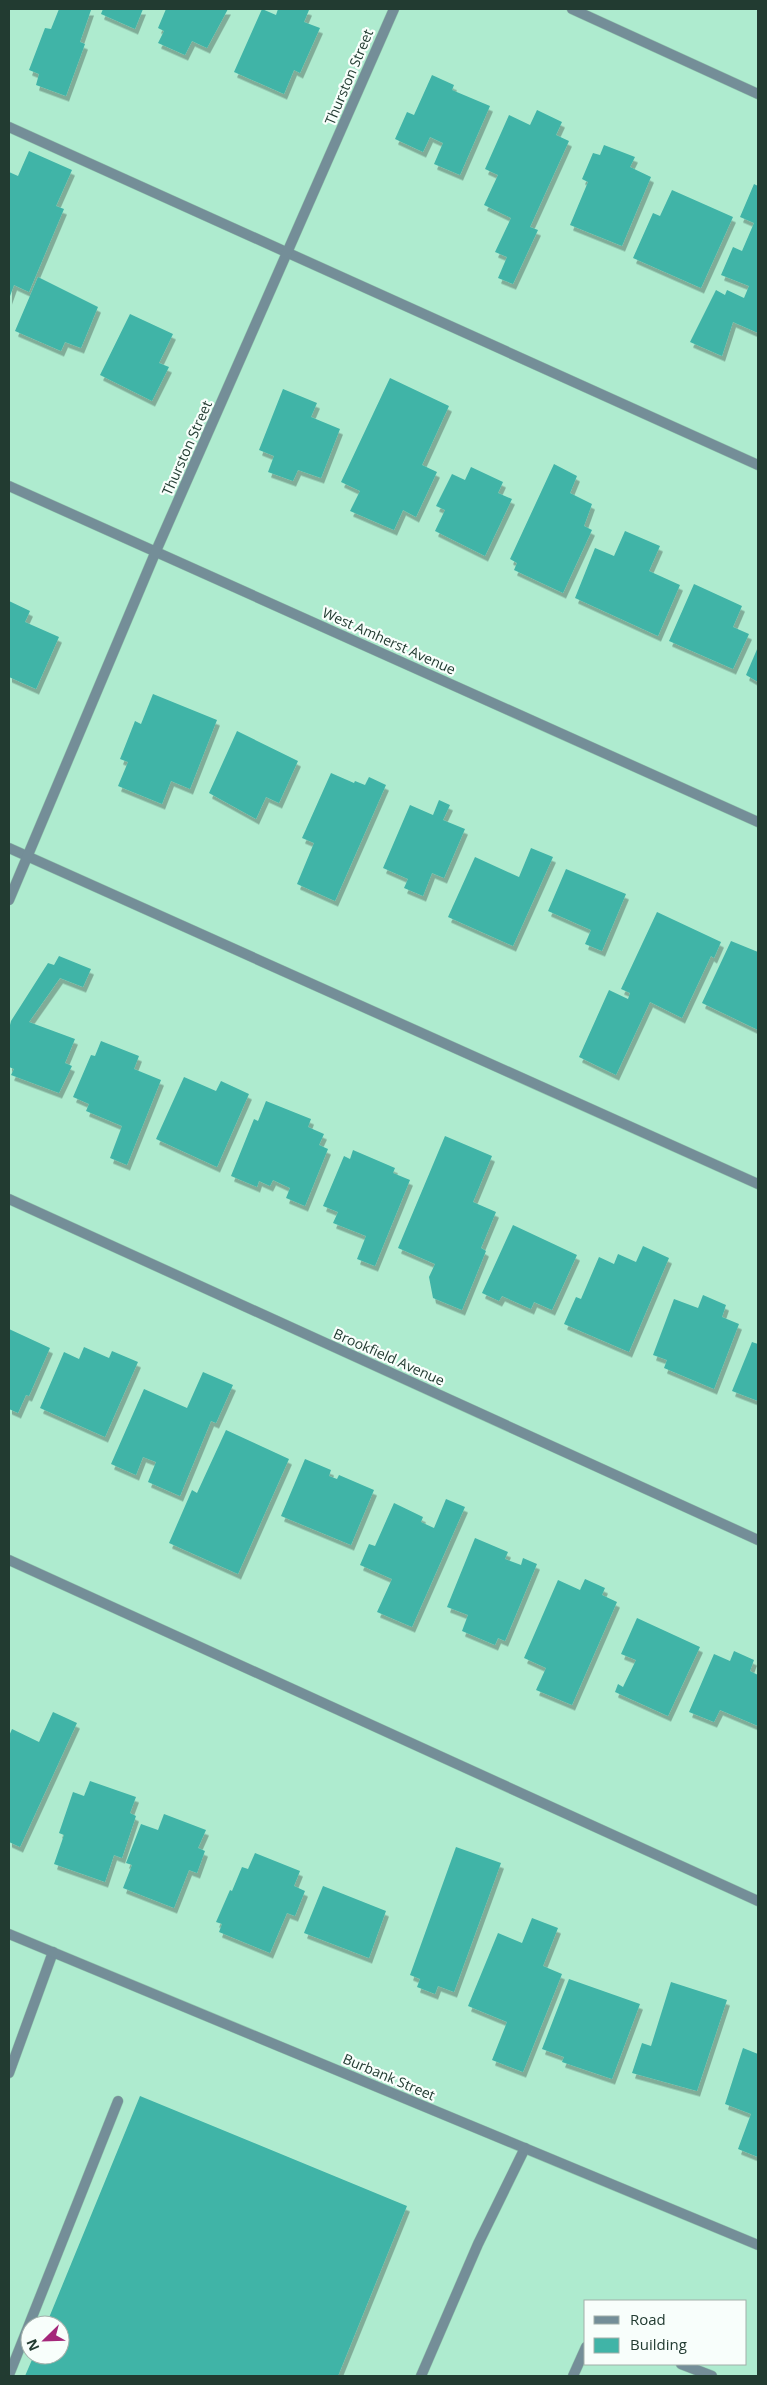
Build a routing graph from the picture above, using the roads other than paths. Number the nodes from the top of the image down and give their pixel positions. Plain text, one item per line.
1 (394, 9) edge
2 (572, 9) edge
3 (758, 94) edge
4 (9, 127) edge
5 (288, 252) junction
6 (758, 465) edge
7 (9, 486) edge
8 (156, 551) junction
9 (758, 822) edge
10 (9, 848) edge
11 (27, 857) junction
12 (9, 900) edge
13 (758, 1184) edge
14 (9, 1199) edge
15 (758, 1540) edge
16 (9, 1560) edge
17 (758, 1901) edge
18 (9, 1934) edge
19 (53, 1952) junction
20 (9, 2073) edge
21 (118, 2101) dead end
22 (525, 2148) junction
23 (758, 2245) edge
24 (584, 2351) edge
25 (684, 2369) edge
26 (9, 2375) edge
27 (421, 2376) edge
28 (573, 2376) edge
29 (712, 2376) edge

1 - 5 street, Thurston Street
2 - 3 street
4 - 5 street
5 - 6 street
5 - 8 street, Thurston Street
7 - 8 street, West Amherst Avenue
8 - 9 street, West Amherst Avenue
8 - 11 street, Thurston Street
10 - 11 street
11 - 12 street, Thurston Street
11 - 13 street
14 - 15 street, Brookfield Avenue
16 - 17 street
18 - 19 street, Burbank Street
19 - 20 street
19 - 22 street, Burbank Street
21 - 26 street
22 - 23 street, Burbank Street
22 - 27 street
24 - 28 street
25 - 29 street

